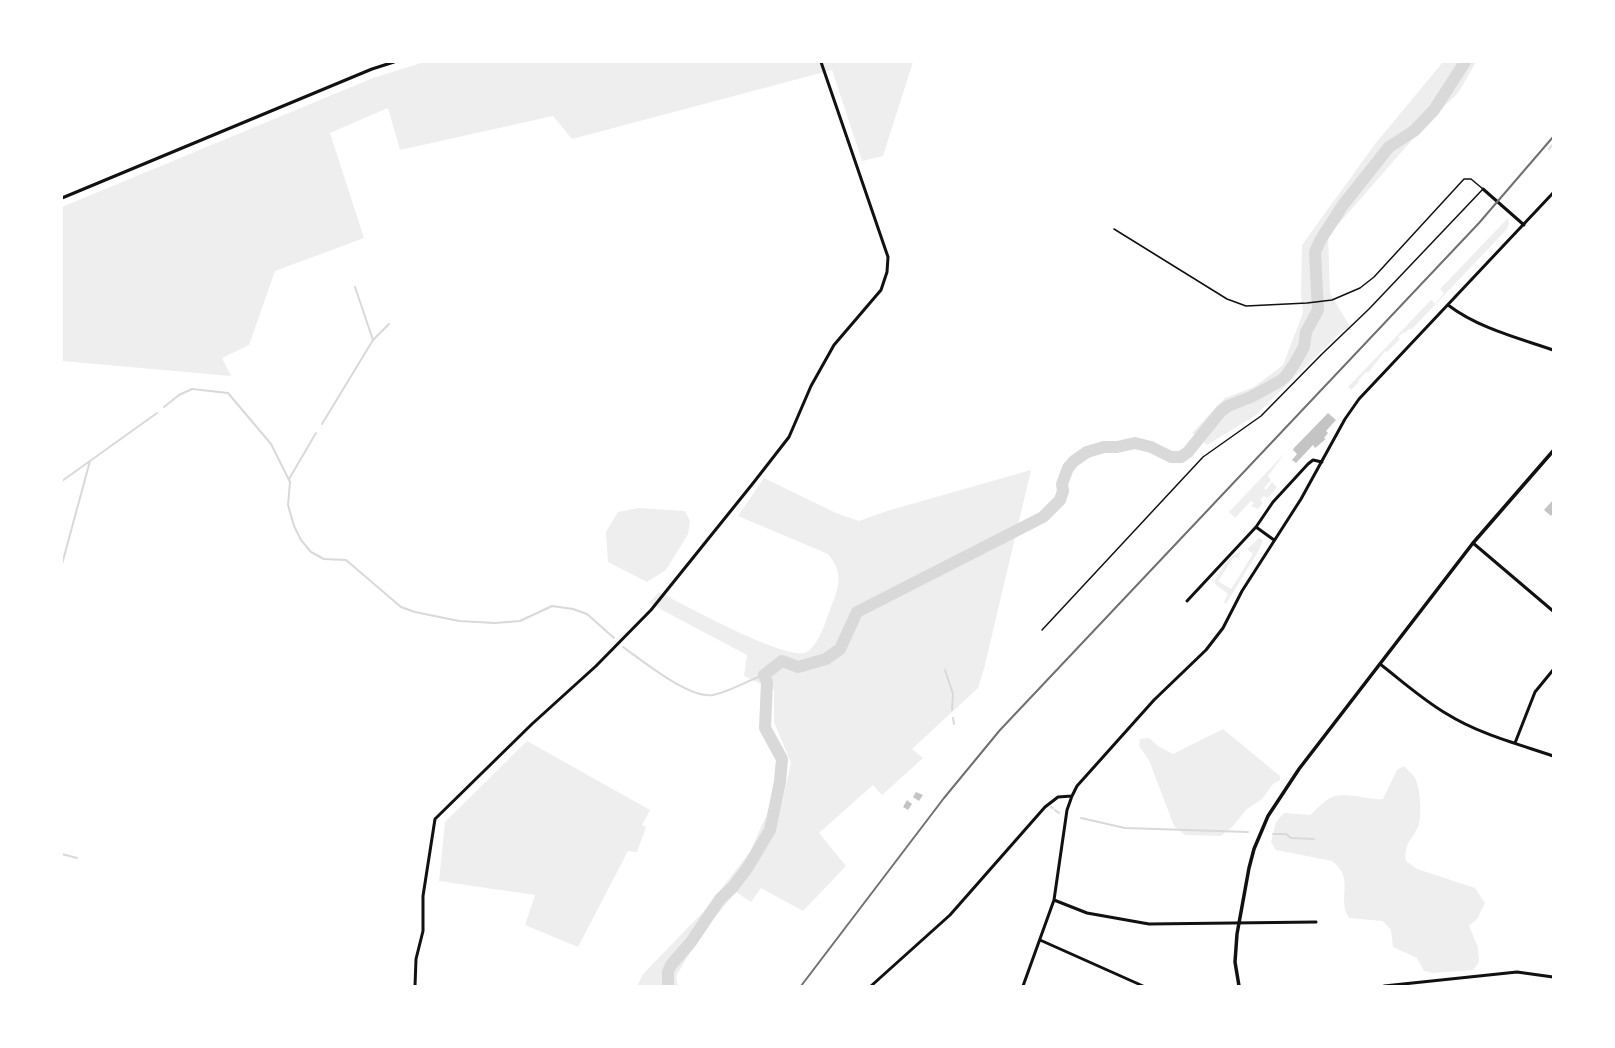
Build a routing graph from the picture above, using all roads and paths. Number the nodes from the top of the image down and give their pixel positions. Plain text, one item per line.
1 (394, 62) edge
2 (821, 62) edge
3 (1483, 189) junction
4 (1553, 193) edge
5 (62, 198) edge
6 (1524, 225) junction
7 (1114, 229) dead end
8 (1448, 304) junction
9 (1553, 350) edge
10 (1553, 451) edge
11 (1322, 462) junction
12 (1256, 527) junction
13 (1274, 540) junction
14 (1473, 543) junction
15 (1187, 600) dead end
16 (1553, 610) edge
17 (1042, 630) dead end
18 (1380, 664) junction
19 (1553, 670) edge
20 (1515, 743) junction
21 (1553, 756) edge
22 (1072, 796) junction
23 (1054, 900) junction
24 (1316, 922) dead end
25 (1239, 923) junction
26 (1040, 940) junction
27 (1553, 977) edge
28 (415, 986) edge
29 (871, 986) edge
30 (1023, 986) edge
31 (1143, 986) edge
32 (1239, 986) edge
33 (1384, 986) edge

1 - 5 street
2 - 28 street
3 - 6 street
3 - 7 lane
3 - 17 lane
4 - 6 street
6 - 8 street
8 - 9 street
8 - 11 street
10 - 14 street
11 - 12 street
11 - 13 street
12 - 13 street
12 - 15 street
13 - 22 street
14 - 16 street
14 - 18 street
18 - 20 street
18 - 25 street
19 - 20 street
20 - 21 street
22 - 23 street
22 - 29 street
23 - 25 street
23 - 26 street
24 - 25 street
25 - 32 street
26 - 30 street
26 - 31 street
27 - 33 street

